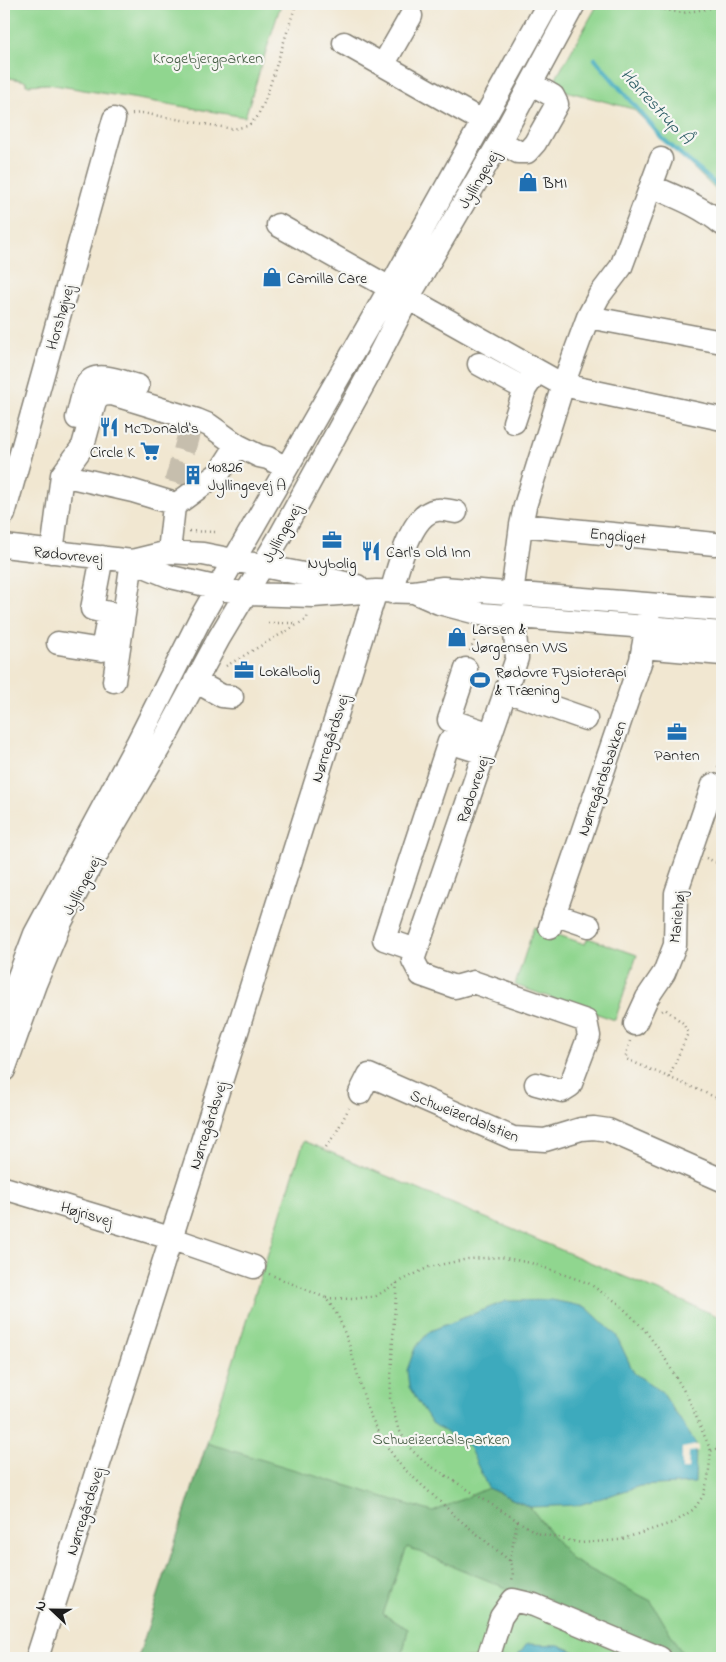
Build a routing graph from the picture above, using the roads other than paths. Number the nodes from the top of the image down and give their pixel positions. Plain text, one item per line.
1 (548, 4) edge
2 (574, 4) edge
3 (411, 16) dead end
4 (344, 43) dead end
5 (383, 65) junction
6 (532, 84) junction
7 (114, 119) road end
8 (482, 121) junction
9 (500, 141) junction
10 (661, 159) dead end
11 (651, 186) junction
12 (278, 224) dead end
13 (722, 224) edge
14 (399, 293) junction
15 (588, 317) junction
16 (722, 342) edge
17 (479, 364) dead end
18 (531, 380) junction
19 (563, 385) junction
20 (722, 419) edge
21 (192, 422) junction
22 (514, 422) dead end
23 (237, 445) junction
24 (286, 468) junction
25 (62, 475) junction
26 (172, 497) junction
27 (456, 512) dead end
28 (4, 514) edge
29 (521, 525) junction
30 (714, 544) dead end
31 (4, 546) edge
32 (52, 552) junction
33 (169, 552) junction
34 (102, 557) junction
35 (132, 560) junction
36 (234, 560) junction
37 (263, 566) junction
38 (218, 588) junction
39 (383, 591) junction
40 (246, 594) junction
41 (512, 605) junction
42 (650, 605) junction
43 (722, 610) edge
44 (645, 637) junction
45 (722, 637) edge
46 (58, 643) dead end
47 (468, 662) road end
48 (114, 681) dead end
49 (195, 681) junction
50 (506, 691) junction
51 (232, 697) dead end
52 (586, 719) dead end
53 (488, 744) junction
54 (722, 789) edge
55 (589, 926) dead end
56 (415, 955) junction
57 (4, 1016) edge
58 (635, 1024) road end
59 (4, 1070) edge
60 (536, 1084) dead end
61 (360, 1093) road end
62 (722, 1180) edge
63 (4, 1188) edge
64 (170, 1238) junction
65 (254, 1267) road end
66 (36, 1658) edge
67 (488, 1658) edge
68 (660, 1658) edge

1 - 8 street, Jyllingevej
2 - 6 street, Jyllingevej
3 - 5 street
4 - 5 street
5 - 8 street
6 - 9 street, Jyllingevej
6 - 9 street
7 - 28 street, Horshøjvej
8 - 14 street, Jyllingevej
9 - 14 street, Jyllingevej
10 - 11 street
11 - 13 street
11 - 15 street
12 - 14 street
14 - 18 street
14 - 24 street, Jyllingevej
14 - 37 street, Jyllingevej
15 - 16 street
15 - 19 street
17 - 18 street
18 - 19 street
18 - 22 street
19 - 20 street
19 - 29 street
21 - 23 street
21 - 25 street
21 - 25 street
23 - 24 street
23 - 26 street
24 - 36 street, Jyllingevej
25 - 26 street
25 - 32 street
26 - 33 street
27 - 39 street, Nørregårdsvej
29 - 30 street, Engdiget
29 - 41 street
31 - 32 street, Rødovrevej
32 - 34 street, Rødovrevej
33 - 35 street, Rødovrevej
33 - 36 street, Rødovrevej
34 - 35 street, Rødovrevej
34 - 46 street
35 - 38 street, Rødovrevej
35 - 48 street
36 - 37 street, Rødovrevej
36 - 38 street, Jyllingevej
37 - 39 street, Rødovrevej
37 - 40 street, Jyllingevej
38 - 40 street, Rødovrevej
38 - 57 street, Jyllingevej
39 - 40 street, Rødovrevej
39 - 41 street, Rødovrevej
39 - 64 street, Nørregårdsvej
40 - 49 street, Jyllingevej
41 - 42 street, Rødovrevej
41 - 44 street, Rødovrevej
41 - 50 street, Rødovrevej
42 - 43 street, Rødovrevej
42 - 44 street, Nørregårdsbakken
44 - 45 street, Rødovrevej
44 - 55 street, Nørregårdsbakken
47 - 53 street
49 - 51 street
49 - 59 street, Jyllingevej
50 - 52 street
50 - 53 street, Rødovrevej
53 - 56 street, Rødovrevej
53 - 56 street
54 - 58 street, Mariehøj
56 - 60 street
61 - 62 street, Schweizerdalstien
63 - 64 street, Højrisvej
64 - 65 street, Højrisvej
64 - 66 street, Nørregårdsvej
67 - 68 street

